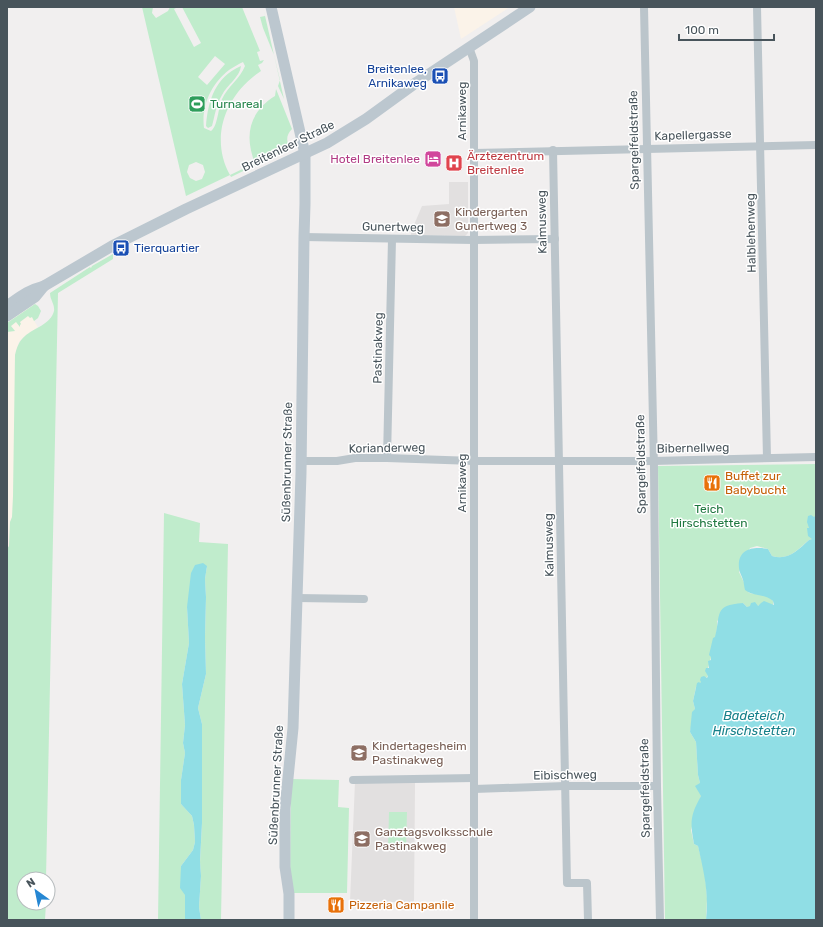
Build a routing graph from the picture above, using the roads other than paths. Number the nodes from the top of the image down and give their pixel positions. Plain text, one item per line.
1 (271, 7) edge
2 (530, 7) edge
3 (644, 7) edge
4 (757, 7) edge
5 (469, 47) junction
6 (761, 145) junction
7 (816, 145) edge
8 (646, 148) junction
9 (553, 150) junction
10 (474, 153) junction
11 (305, 154) junction
12 (304, 237) junction
13 (392, 239) junction
14 (555, 239) junction
15 (473, 240) junction
16 (44, 286) junction
17 (7, 306) edge
18 (7, 316) edge
19 (816, 457) edge
20 (387, 458) junction
21 (767, 458) junction
22 (474, 460) junction
23 (301, 461) junction
24 (560, 461) junction
25 (653, 461) junction
26 (297, 598) junction
27 (364, 599) dead end
28 (474, 778) junction
29 (353, 780) dead end
30 (565, 786) junction
31 (657, 786) junction
32 (474, 789) junction
33 (289, 920) edge
34 (474, 920) edge
35 (588, 920) edge
36 (660, 920) edge

1 - 11 street, Süßenbrunner Straße
2 - 5 street, Breitenleer Straße
3 - 8 street, Spargelfeldstraße
4 - 6 street, Halblehenweg
5 - 10 street, Arnikaweg
5 - 11 street, Breitenleer Straße
6 - 7 street, Kapellergasse
6 - 8 street, Kapellergasse
6 - 21 street, Halblehenweg
8 - 9 street, Kapellergasse
8 - 25 street, Spargelfeldstraße
9 - 10 street, Kapellergasse
9 - 14 street, Kalmusweg
10 - 15 street, Arnikaweg
11 - 12 street, Süßenbrunner Straße
11 - 16 street, Breitenleer Straße
12 - 13 street, Gunertweg
12 - 23 street, Süßenbrunner Straße
13 - 15 street, Gunertweg
13 - 20 street, Pastinakweg
14 - 15 street, Gunertweg
14 - 24 street, Kalmusweg
15 - 22 street, Arnikaweg
16 - 17 street, Breitenleer Straße
16 - 18 street, Breitenleer Straße
19 - 21 street, Bibernellweg
20 - 22 street, Korianderweg
20 - 23 street, Korianderweg
21 - 25 street, Bibernellweg
22 - 24 street, Bibernellweg
22 - 28 street, Arnikaweg
23 - 26 street, Süßenbrunner Straße
24 - 25 street, Bibernellweg
24 - 30 street, Kalmusweg
25 - 31 street, Spargelfeldstraße
26 - 27 street
26 - 33 street, Süßenbrunner Straße
28 - 29 street
28 - 32 street, Arnikaweg
30 - 31 street, Eibischweg
30 - 32 street, Eibischweg
30 - 35 street, Kalmusweg
31 - 36 street, Spargelfeldstraße
32 - 34 street, Arnikaweg

